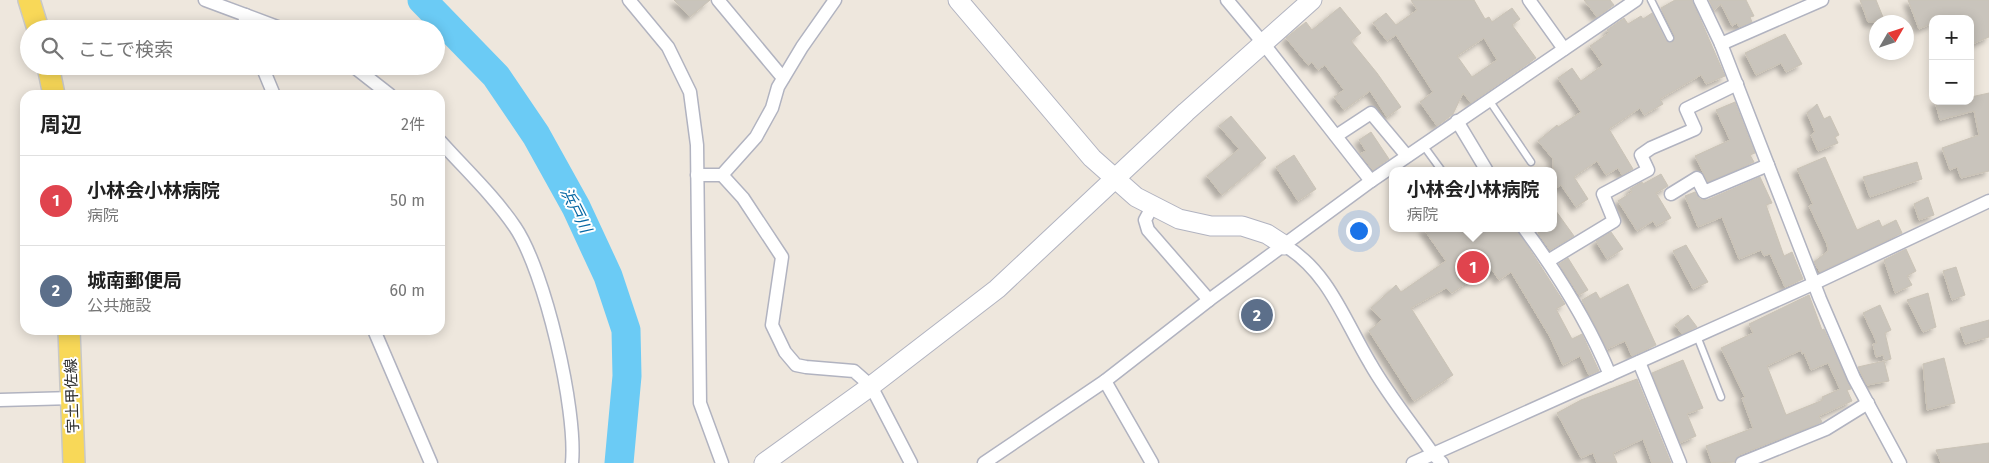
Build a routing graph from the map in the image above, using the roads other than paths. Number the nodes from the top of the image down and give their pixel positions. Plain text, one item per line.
1 (30, 0) edge
2 (204, 0) edge
3 (629, 0) edge
4 (718, 0) edge
5 (835, 0) edge
6 (958, 0) edge
7 (1227, 0) edge
8 (1312, 0) edge
9 (1529, 0) edge
10 (1636, 0) edge
11 (1651, 0) edge
12 (1700, 0) edge
13 (1822, 0) edge
14 (246, 15) junction
15 (36, 20) edge
16 (245, 20) edge
17 (259, 20) edge
18 (1670, 38) dead end
19 (1263, 43) junction
20 (1721, 44) junction
21 (1564, 50) junction
22 (50, 75) edge
23 (266, 75) edge
24 (364, 75) edge
25 (784, 78) junction
26 (1736, 84) junction
27 (53, 90) edge
28 (272, 90) edge
29 (384, 90) edge
30 (1489, 100) junction
31 (1457, 121) junction
32 (1336, 136) junction
33 (1423, 145) junction
34 (445, 146) edge
35 (1407, 156) junction
36 (1531, 162) dead end
37 (1768, 165) junction
38 (1392, 167) edge
39 (1439, 167) edge
40 (1485, 167) edge
41 (1389, 169) edge
42 (697, 175) junction
43 (722, 175) junction
44 (1114, 178) junction
45 (1372, 181) junction
46 (1671, 194) dead end
47 (1989, 200) edge
48 (1152, 207) junction
49 (1527, 232) edge
50 (1284, 245) junction
51 (1548, 261) junction
52 (1815, 283) junction
53 (1209, 300) junction
54 (69, 335) edge
55 (376, 335) edge
56 (1697, 336) junction
57 (1639, 362) junction
58 (1610, 375) junction
59 (1105, 381) junction
60 (871, 386) junction
61 (1721, 397) dead end
62 (73, 398) junction
63 (0, 400) edge
64 (1868, 403) junction
65 (1437, 459) edge
66 (74, 463) edge
67 (432, 463) edge
68 (572, 463) edge
69 (722, 463) edge
70 (764, 463) edge
71 (911, 463) edge
72 (984, 463) edge
73 (1152, 463) edge
74 (1413, 463) edge
75 (1680, 463) edge
76 (1742, 463) edge
77 (1900, 463) edge

1 - 15 main road
2 - 14 street
3 - 42 street
4 - 25 street
5 - 25 street
6 - 44 street
7 - 19 street
8 - 19 street
9 - 21 street
10 - 21 street
11 - 18 lane
12 - 20 street
13 - 20 street
14 - 16 street
14 - 17 street
19 - 32 street
19 - 44 street
20 - 26 street
21 - 30 street
22 - 27 main road
23 - 28 street
24 - 29 street
25 - 43 street
26 - 37 street
26 - 51 street
30 - 31 street
30 - 36 lane
31 - 33 street
31 - 40 street
32 - 35 street
32 - 45 street
33 - 35 street
33 - 39 lane
34 - 68 street
35 - 38 street
37 - 46 street
37 - 52 street
41 - 45 street
42 - 43 street
42 - 69 street
43 - 60 street
44 - 48 street
44 - 60 street
45 - 50 street
47 - 52 street
48 - 50 street
48 - 53 street
49 - 51 street
50 - 53 street
50 - 65 street
51 - 58 street
52 - 56 street
52 - 64 street
53 - 59 street
54 - 62 main road, 宇土甲佐線
55 - 67 street
56 - 57 street
56 - 61 lane
57 - 58 street
57 - 75 street
58 - 65 street
59 - 72 street
59 - 73 street
60 - 70 street
60 - 71 street
62 - 63 street
62 - 66 main road, 宇土甲佐線
64 - 76 street
64 - 77 street
65 - 74 street

